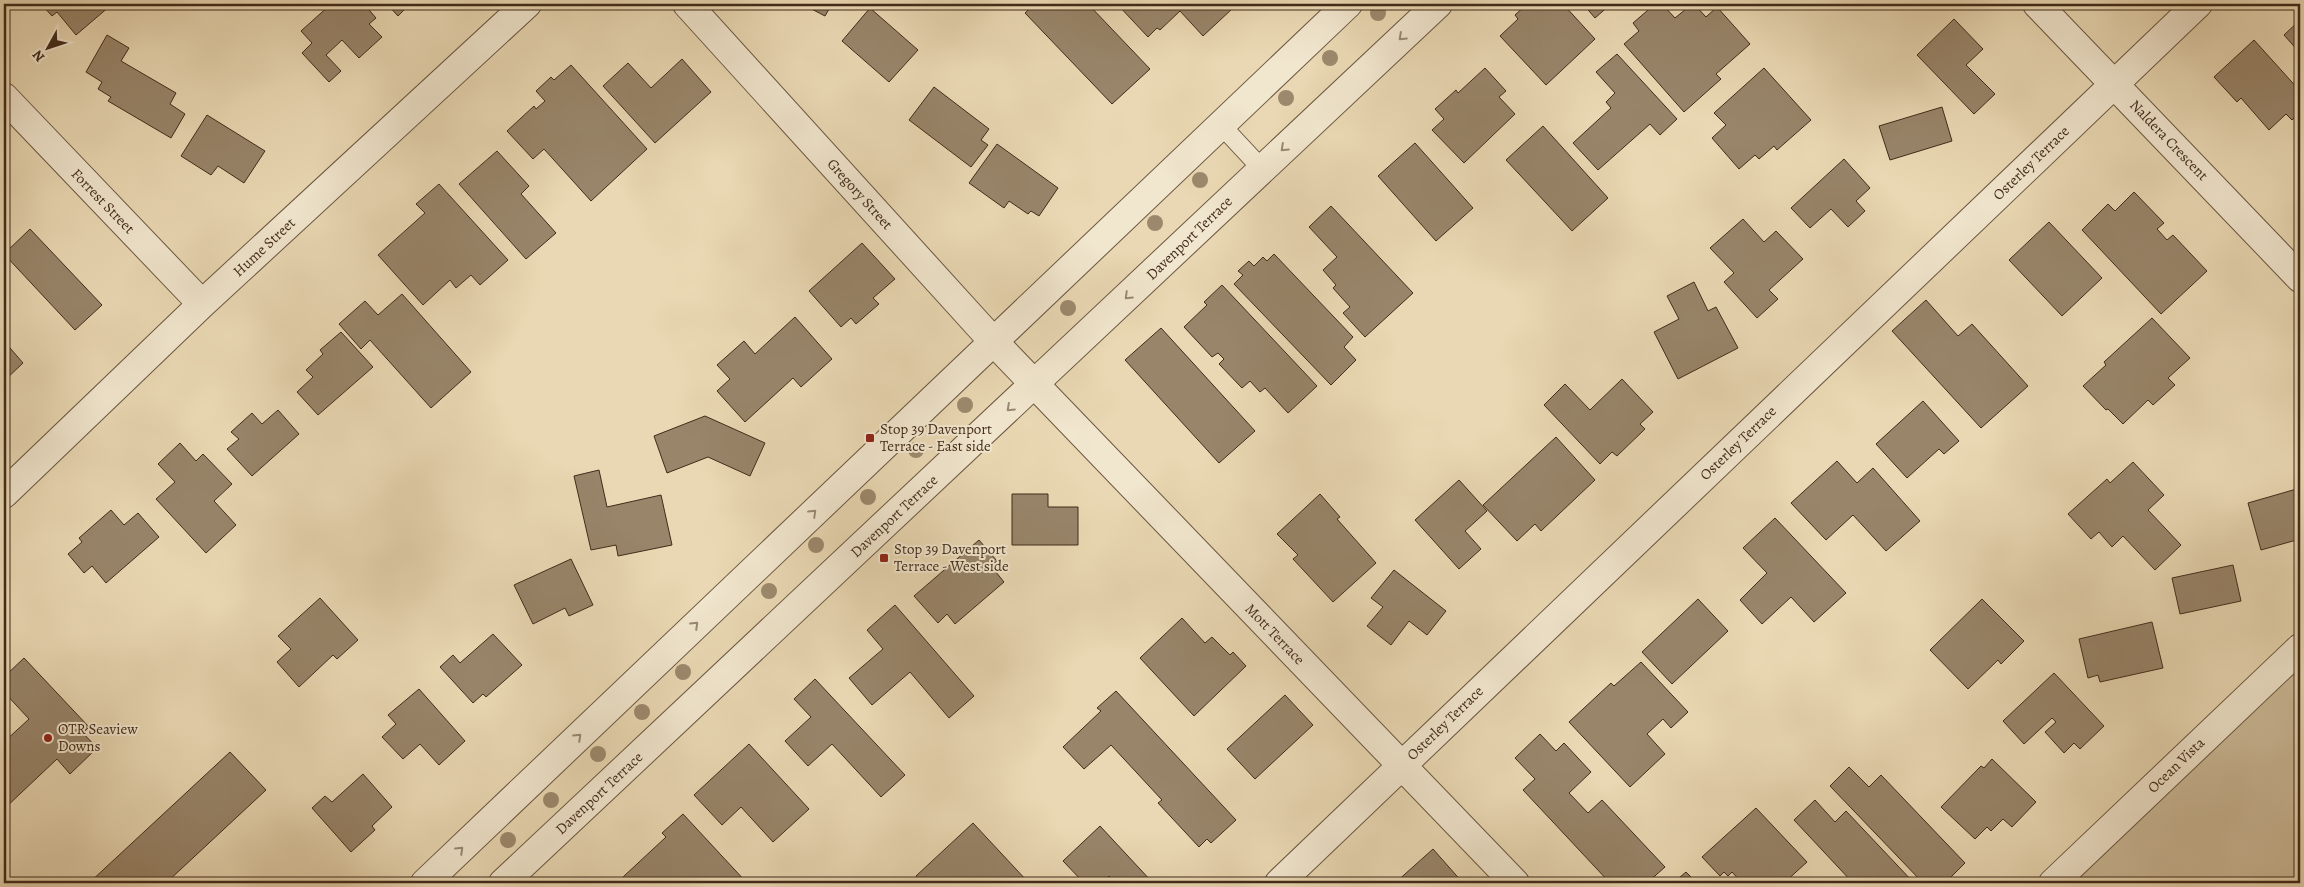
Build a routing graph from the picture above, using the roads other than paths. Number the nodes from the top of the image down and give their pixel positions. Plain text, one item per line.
1 (527, 4) edge
2 (687, 4) edge
3 (1348, 4) edge
4 (1438, 4) edge
5 (2037, 4) edge
6 (2198, 4) edge
7 (2115, 83) junction
8 (4, 97) edge
9 (1221, 125) junction
10 (1262, 169) junction
11 (2300, 278) edge
12 (202, 304) junction
13 (994, 341) junction
14 (1035, 384) junction
15 (4, 494) edge
16 (2300, 648) edge
17 (1402, 765) junction
18 (425, 883) edge
19 (503, 883) edge
20 (1278, 883) edge
21 (1515, 883) edge
22 (2052, 883) edge

1 - 12 street, Hume Street
2 - 13 street, Gregory Street
3 - 9 street
4 -> 10 street, Davenport Terrace
5 - 7 street, Naldera Crescent
6 - 7 street, Osterley Terrace
7 - 11 street, Naldera Crescent
7 - 17 street, Osterley Terrace
8 - 12 street, Forrest Street
9 - 10 lane
9 - 13 street
10 -> 14 street, Davenport Terrace
12 - 15 street, Hume Street
13 - 14 street, Gregory Street
18 -> 13 street
14 - 17 street, Mott Terrace
14 -> 19 street, Davenport Terrace
16 - 22 street, Ocean Vista
17 - 20 street, Osterley Terrace
17 - 21 street, Mott Terrace

